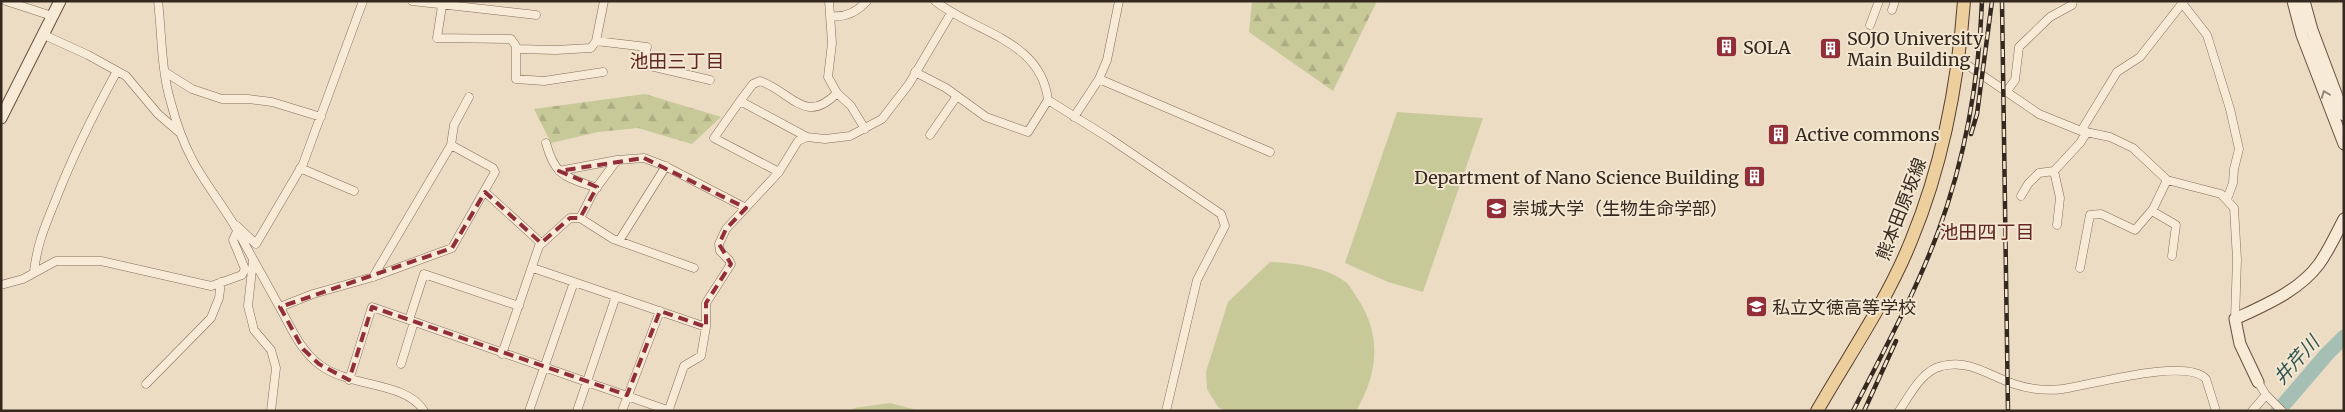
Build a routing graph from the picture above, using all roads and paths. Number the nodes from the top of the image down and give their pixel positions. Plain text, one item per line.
1 (6, 1) edge
2 (60, 1) edge
3 (158, 1) edge
4 (363, 1) edge
5 (412, 1) edge
6 (604, 1) edge
7 (829, 1) edge
8 (867, 1) edge
9 (935, 1) edge
10 (1119, 1) edge
11 (1879, 1) edge
12 (1895, 1) edge
13 (1964, 1) edge
14 (2073, 1) edge
15 (2292, 1) edge
16 (2304, 1) edge
17 (2183, 2) edge
18 (442, 6) junction
19 (1892, 10) dead end
20 (951, 13) junction
21 (536, 15) dead end
22 (52, 16) junction
23 (830, 16) junction
24 (1870, 25) dead end
25 (42, 34) junction
26 (596, 41) junction
27 (516, 49) junction
28 (1960, 60) junction
29 (117, 71) junction
30 (164, 72) junction
31 (603, 72) dead end
32 (915, 72) junction
33 (1099, 79) junction
34 (710, 80) dead end
35 (836, 92) junction
36 (2006, 92) junction
37 (957, 96) junction
38 (469, 97) dead end
39 (1048, 100) junction
40 (740, 101) junction
41 (2344, 115) edge
42 (321, 117) junction
43 (1074, 117) junction
44 (1, 118) edge
45 (864, 129) junction
46 (2084, 132) junction
47 (181, 135) junction
48 (930, 135) dead end
49 (807, 137) junction
50 (2343, 142) edge
51 (546, 143) dead end
52 (451, 146) junction
53 (1270, 152) dead end
54 (617, 160) junction
55 (666, 166) junction
56 (300, 168) junction
57 (560, 171) junction
58 (2054, 171) junction
59 (779, 172) junction
60 (2167, 180) junction
61 (597, 188) junction
62 (354, 191) dead end
63 (485, 192) junction
64 (2021, 196) dead end
65 (2227, 199) junction
66 (746, 208) junction
67 (2152, 210) junction
68 (580, 218) junction
69 (2344, 220) edge
70 (232, 221) junction
71 (2057, 225) dead end
72 (237, 231) junction
73 (619, 241) junction
74 (541, 243) junction
75 (2172, 256) dead end
76 (253, 261) junction
77 (533, 268) junction
78 (694, 268) dead end
79 (2080, 268) dead end
80 (34, 272) junction
81 (373, 276) junction
82 (221, 282) junction
83 (574, 282) junction
84 (1, 285) edge
85 (616, 296) junction
86 (519, 306) junction
87 (280, 307) junction
88 (660, 311) junction
89 (2235, 319) junction
90 (412, 321) junction
91 (706, 327) junction
92 (502, 354) junction
93 (401, 364) dead end
94 (545, 368) junction
95 (349, 380) junction
96 (587, 382) junction
97 (2258, 382) joint
98 (146, 384) dead end
99 (627, 395) junction
100 (2266, 395) junction
101 (669, 410) edge
102 (271, 411) edge
103 (424, 411) edge
104 (529, 411) edge
105 (577, 411) edge
106 (622, 411) edge
107 (1166, 411) edge
108 (1817, 411) edge
109 (1899, 411) edge
110 (2216, 411) edge
111 (2252, 411) edge
112 (2282, 411) edge

1 - 22 street
2 - 22 main road
3 - 30 street
4 - 42 street
5 - 18 street
6 - 26 street
7 - 23 street
8 - 23 street
9 - 20 street
10 - 33 street
11 - 24 street
12 - 19 street
13 - 28 main road, 熊本田原坂線
14 - 36 street
50 -> 15 main road
16 - 41 main road
17 - 46 street
17 - 65 street
18 - 21 street
18 - 27 street
20 - 32 street
20 - 39 street
22 - 25 main road
23 - 35 street
25 - 29 street
25 - 44 main road
26 - 27 street
26 - 34 street
27 - 31 street
28 - 36 street
28 - 108 main road, 熊本田原坂線
29 - 47 street
29 - 80 street
30 - 42 street
30 - 47 street
32 - 37 street
32 - 45 street
33 - 43 street
33 - 53 street
35 - 40 street
35 - 45 street
36 - 46 street
37 - 39 street
37 - 48 street
38 - 52 street
39 - 43 street
40 - 49 street
40 - 59 street
42 - 56 street
43 - 107 street
45 - 49 street
46 - 58 street
46 - 60 street
47 - 70 street
49 - 59 street
51 - 57 street
52 - 63 street
52 - 81 street
54 - 55 street
54 - 57 street
54 - 61 street
55 - 66 street
55 - 73 street
56 - 62 street
56 - 70 street
57 - 61 street
58 - 64 street
58 - 71 street
59 - 66 street
60 - 65 street
60 - 67 street
61 - 68 street
63 - 74 street
63 - 81 street
65 - 89 street
66 - 91 street
67 - 75 street
67 - 79 street
68 - 73 street
68 - 74 street
69 - 89 main road
70 - 72 street
72 - 76 street
72 - 82 street
73 - 78 street
74 - 77 street
76 - 87 street
76 - 102 street
77 - 83 street
77 - 86 street
80 - 82 street
80 - 84 street
81 - 87 street
82 - 98 street
83 - 85 street
83 - 94 street
85 - 88 street
85 - 96 street
86 - 90 street
86 - 92 street
87 - 95 street
88 - 91 street
88 - 99 street
89 - 97 main road
90 - 92 street
90 - 93 street
90 - 95 street
91 - 101 street
92 - 94 street
94 - 96 street
94 - 104 street
95 - 103 street
96 - 99 street
96 - 105 street
97 - 100 street
99 - 101 street
99 - 106 street
100 - 111 street
100 - 112 street
109 - 110 street

